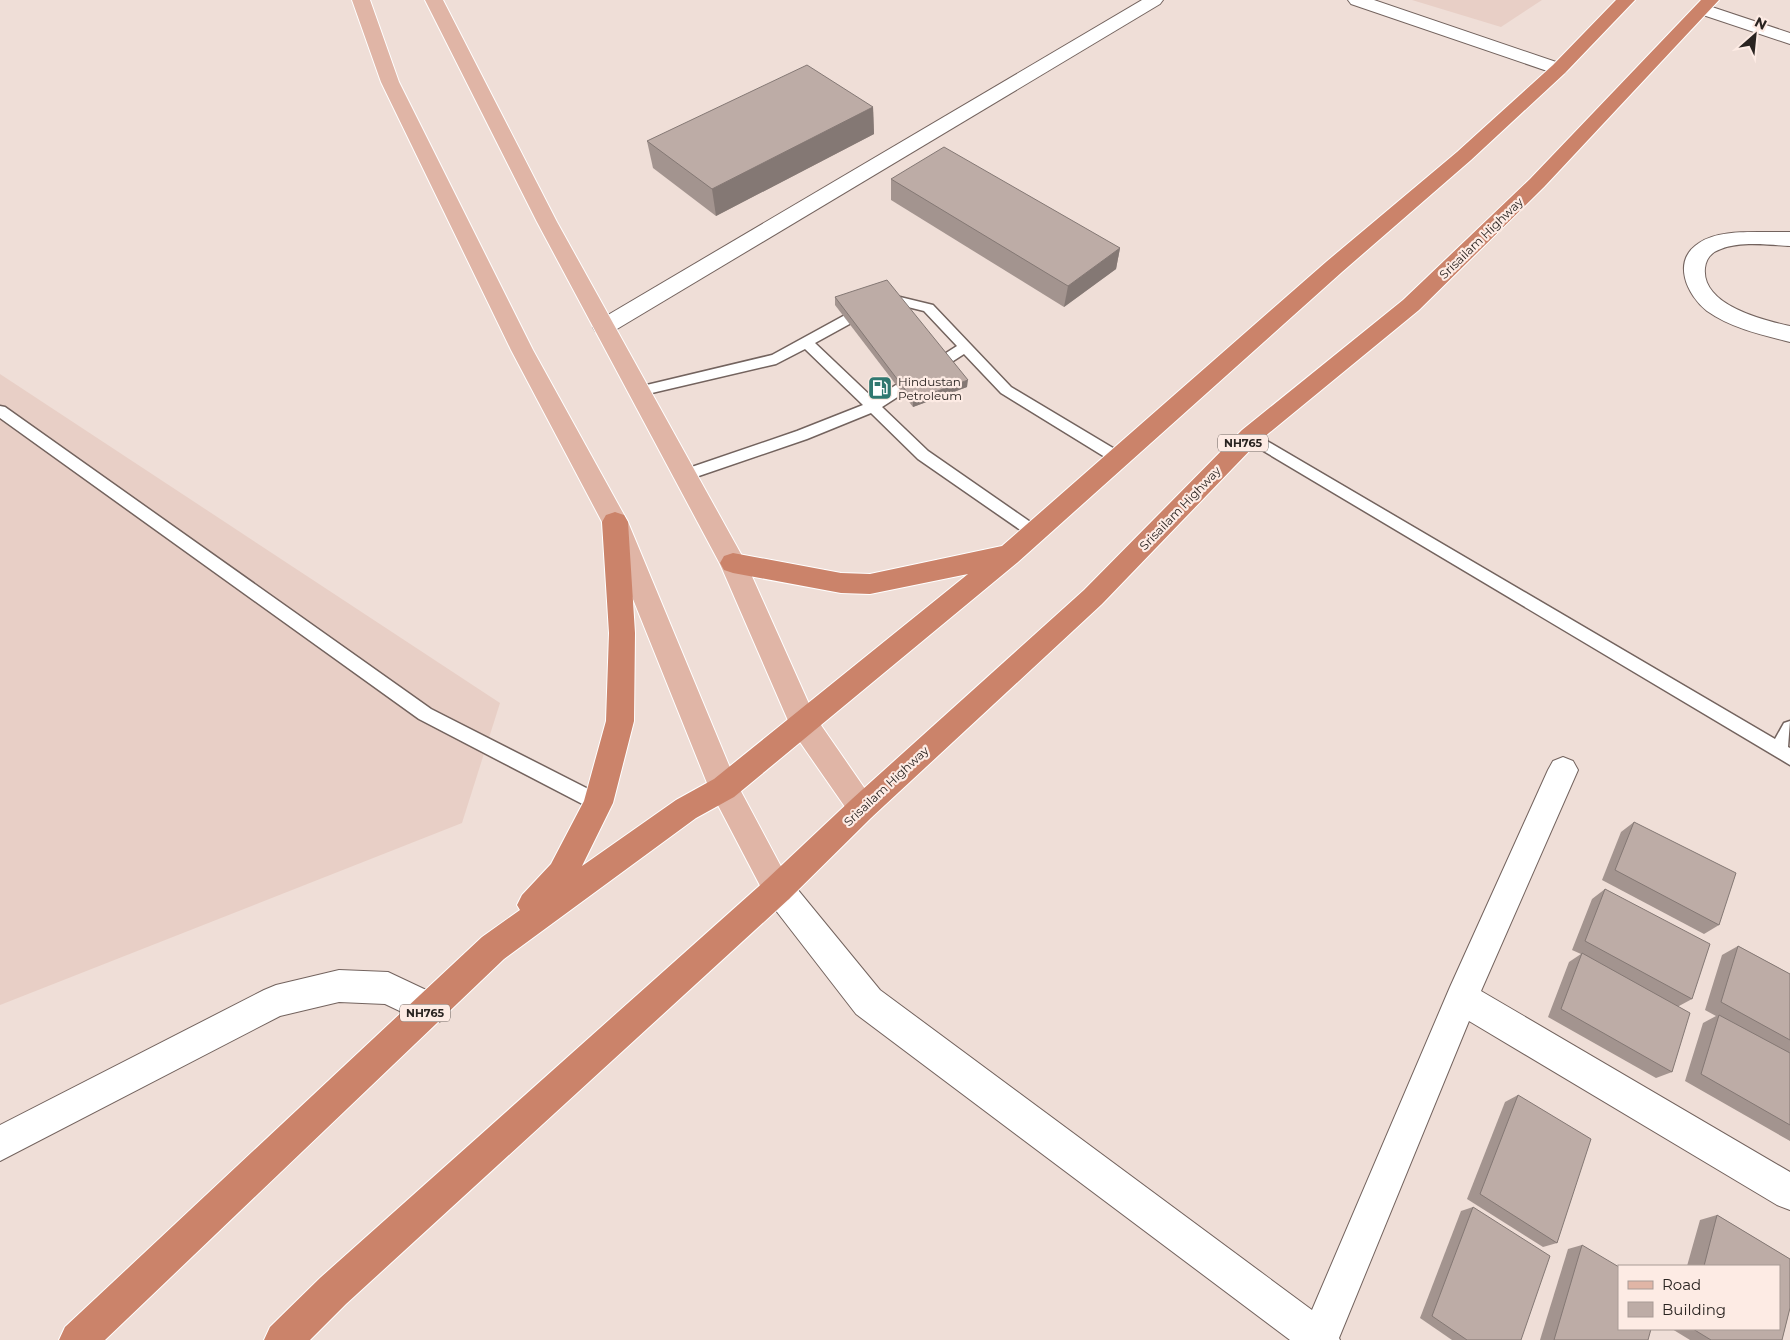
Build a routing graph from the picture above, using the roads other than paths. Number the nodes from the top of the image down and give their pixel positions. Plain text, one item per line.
1 (361, 0) edge
2 (434, 0) edge
3 (1154, 0) edge
4 (1357, 0) edge
5 (1626, 0) edge
6 (1706, 4) edge
7 (1790, 39) edge
8 (1559, 68) junction
9 (1790, 239) edge
10 (604, 327) junction
11 (1790, 334) edge
12 (806, 342) junction
13 (965, 347) junction
14 (639, 391) junction
15 (872, 407) junction
16 (0, 411) edge
17 (1250, 436) junction
18 (1118, 458) junction
19 (686, 475) junction
20 (615, 522) junction
21 (1034, 532) junction
22 (1009, 555) junction
23 (733, 563) junction
24 (803, 723) junction
25 (1790, 728) edge
26 (1784, 753) edge
27 (1563, 770) dead end
28 (724, 788) junction
29 (598, 803) junction
30 (862, 808) junction
31 (778, 889) junction
32 (493, 948) junction
33 (1462, 998) junction
34 (429, 1009) junction
35 (0, 1144) edge
36 (1790, 1192) edge
37 (78, 1340) edge
38 (283, 1340) edge
39 (1320, 1340) edge

1 - 20 main road
2 - 10 main road
3 - 10 street
4 - 8 street
5 - 8 highway, NH765
6 - 7 street
6 - 17 highway, Srisailam Highway / NH765
8 - 18 highway, NH765
9 - 11 street
10 - 14 main road
12 - 13 lane
12 - 14 lane
12 - 15 lane
13 - 15 lane
13 - 18 lane
14 - 19 main road
15 - 19 lane
15 - 21 lane
16 - 29 lane
17 - 26 lane
17 - 30 highway, Srisailam Highway / NH765
18 - 21 highway, NH765
19 - 23 main road
20 - 28 main road
20 - 29 highway
21 - 22 highway, NH765
22 - 23 highway
22 - 24 highway, NH765
23 - 24 main road
24 - 28 highway, NH765
24 - 30 main road
25 - 26 lane
27 - 33 street
28 - 31 main road
28 - 32 highway, NH765
29 - 32 highway
30 - 31 highway, Srisailam Highway / NH765
31 - 38 highway, NH765
31 - 39 street
32 - 34 highway, NH765
33 - 36 street
33 - 39 street
34 - 35 street
34 - 37 highway, NH765

